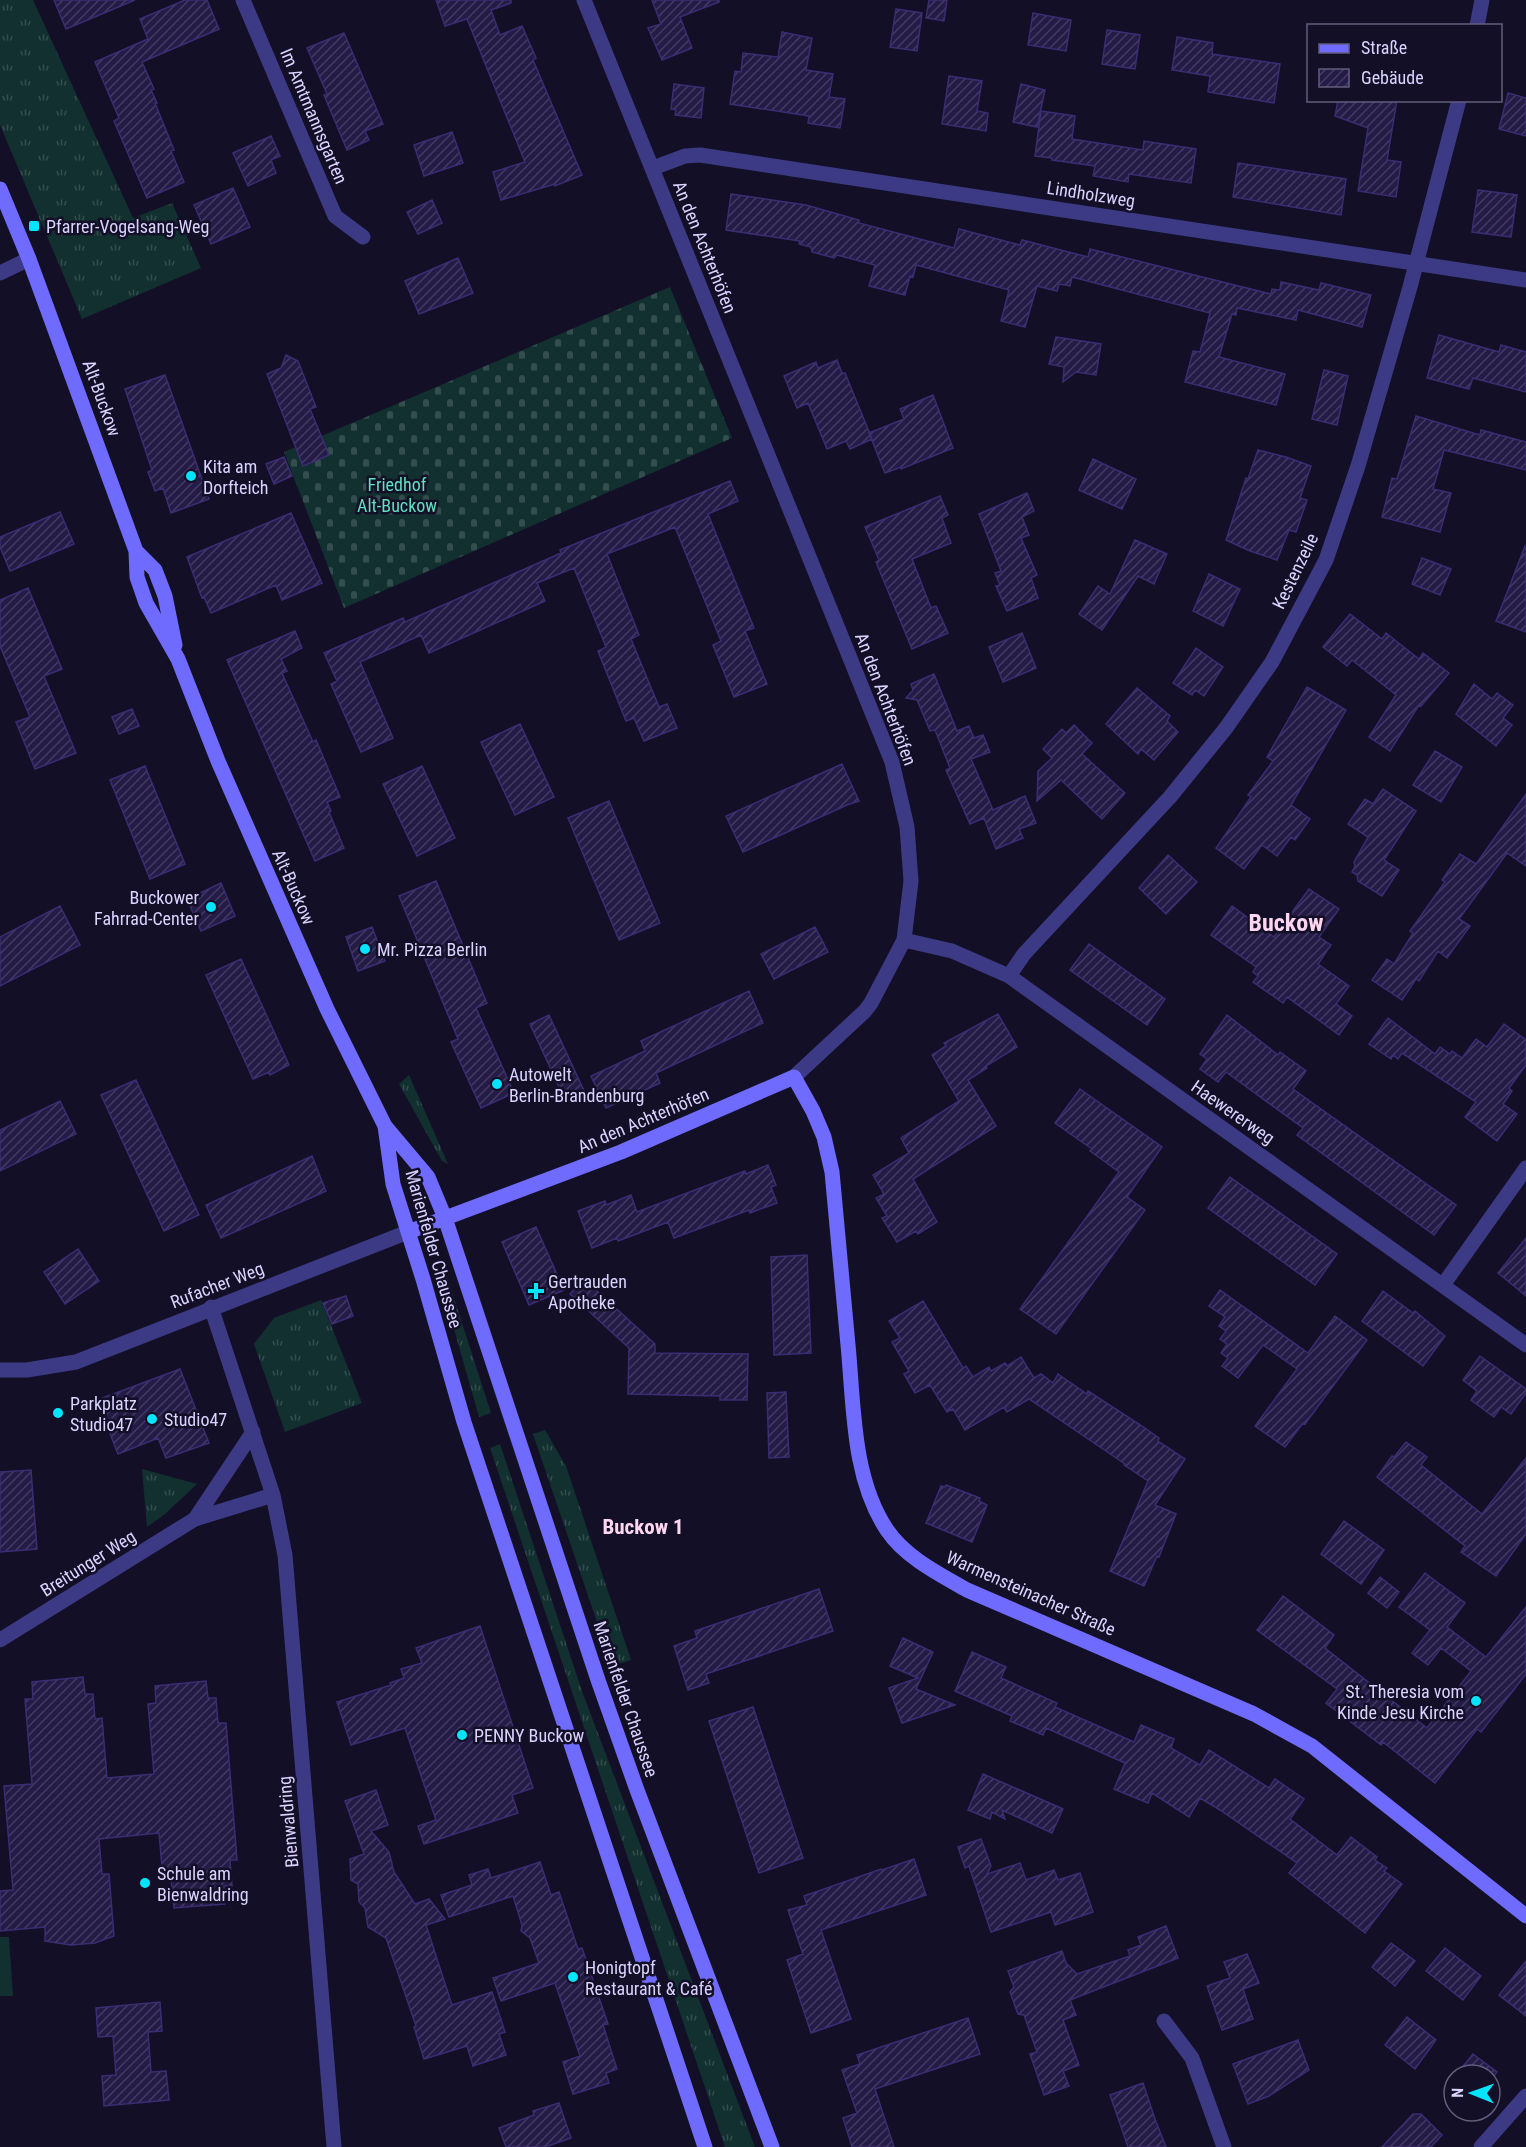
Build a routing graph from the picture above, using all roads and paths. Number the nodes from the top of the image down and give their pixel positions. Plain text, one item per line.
1 (243, 0) edge
2 (584, 0) edge
3 (1482, 0) edge
4 (1478, 24) edge
5 (1458, 102) edge
6 (653, 168) junction
7 (0, 189) edge
8 (363, 237) dead end
9 (29, 259) junction
10 (1417, 263) junction
11 (0, 273) edge
12 (1526, 280) edge
13 (904, 940) junction
14 (1009, 976) junction
15 (794, 1077) junction
16 (385, 1126) junction
17 (1526, 1168) edge
18 (445, 1218) junction
19 (408, 1232) junction
20 (1443, 1286) junction
21 (211, 1307) junction
22 (1526, 1345) edge
23 (0, 1370) edge
24 (253, 1432) junction
25 (273, 1495) junction
26 (195, 1520) junction
27 (0, 1640) edge
28 (1526, 1916) edge
29 (1164, 2021) dead end
30 (1526, 2096) edge
31 (334, 2147) edge
32 (705, 2147) edge
33 (772, 2147) edge
34 (1224, 2147) edge
35 (1480, 2147) edge

1 - 8 street, Im Amtmannsgarten
2 - 6 street, An den Achterhöfen
3 - 4 street
5 - 10 street, Kestenzeile
6 - 10 street, Lindholzweg
6 - 13 street, An den Achterhöfen
7 - 9 main road, Alt-Buckow
9 - 11 street
9 - 16 main road, Alt-Buckow
10 - 12 street, Lindholzweg
10 - 14 street, Kestenzeile
13 - 14 street, Haewererweg
13 - 15 street, An den Achterhöfen
14 - 20 street, Haewererweg
15 - 18 main road, An den Achterhöfen
15 - 28 main road, Warmensteinacher Straße
16 - 18 main road, Marienfelder Chaussee
16 - 19 main road, Marienfelder Chaussee
17 - 20 street
18 - 19 main road, Rufacher Weg
18 - 33 main road, Marienfelder Chaussee
19 - 21 street, Rufacher Weg
19 - 32 main road, Marienfelder Chaussee
20 - 22 street, Haewererweg
21 - 23 street, Rufacher Weg
21 - 24 street
24 - 25 street
24 - 26 street, Breitunger Weg
25 - 26 street, Breitunger Weg
25 - 31 street, Bienwaldring
26 - 27 street, Breitunger Weg
29 - 34 street
30 - 35 street

